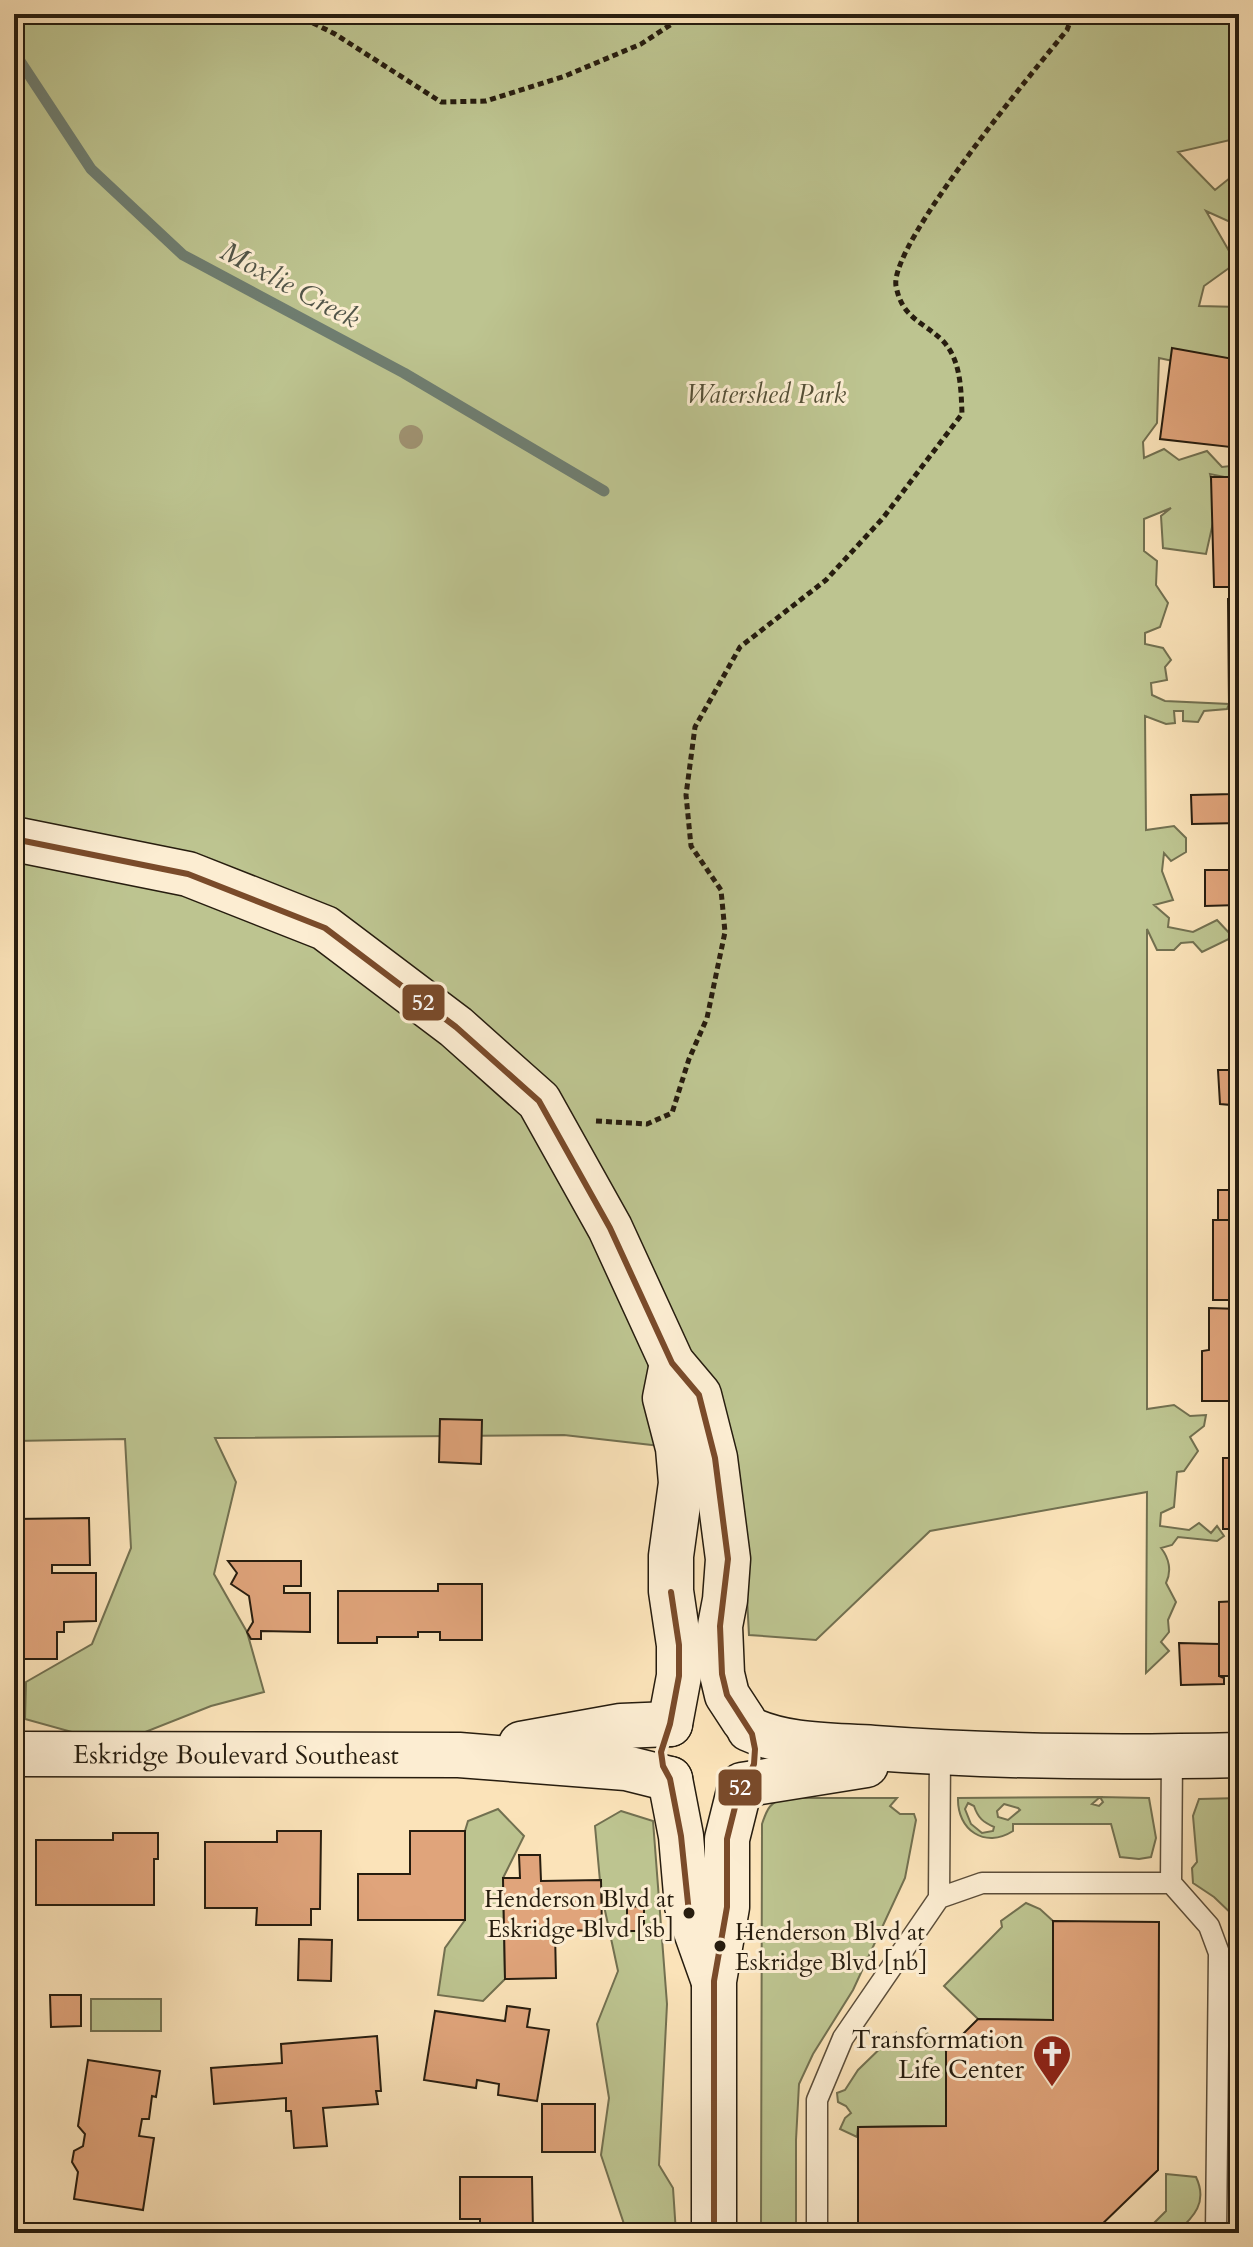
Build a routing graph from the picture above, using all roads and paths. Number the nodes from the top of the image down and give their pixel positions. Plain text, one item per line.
1 (295, 14) edge
2 (687, 14) edge
3 (1073, 14) edge
4 (14, 839) edge
5 (539, 1101) junction
6 (672, 1363) junction
7 (670, 1724) junction
8 (746, 1725) junction
9 (940, 1753) junction
10 (14, 1754) edge
11 (459, 1755) junction
12 (1239, 1755) edge
13 (1172, 1756) junction
14 (670, 1779) junction
15 (741, 1786) junction
16 (1171, 1883) junction
17 (939, 1898) junction
18 (714, 1981) junction
19 (714, 2233) edge
20 (817, 2233) edge
21 (1216, 2233) edge

1 - 2 path
3 - 5 path
4 - 5 main road
5 - 6 main road
6 - 7 main road
6 - 8 main road
7 - 8 main road
7 - 11 main road, Eskridge Boulevard Southeast
7 - 14 main road
8 - 9 main road
8 - 15 main road
9 - 13 main road
9 - 15 main road
9 - 17 lane
10 - 11 main road, Eskridge Boulevard Southeast
11 - 14 main road, Eskridge Boulevard Southeast
12 - 13 main road
13 - 16 lane
14 - 15 main road
14 - 18 main road
15 - 18 main road
16 - 17 lane
16 - 21 lane
17 - 20 lane
18 - 19 main road

